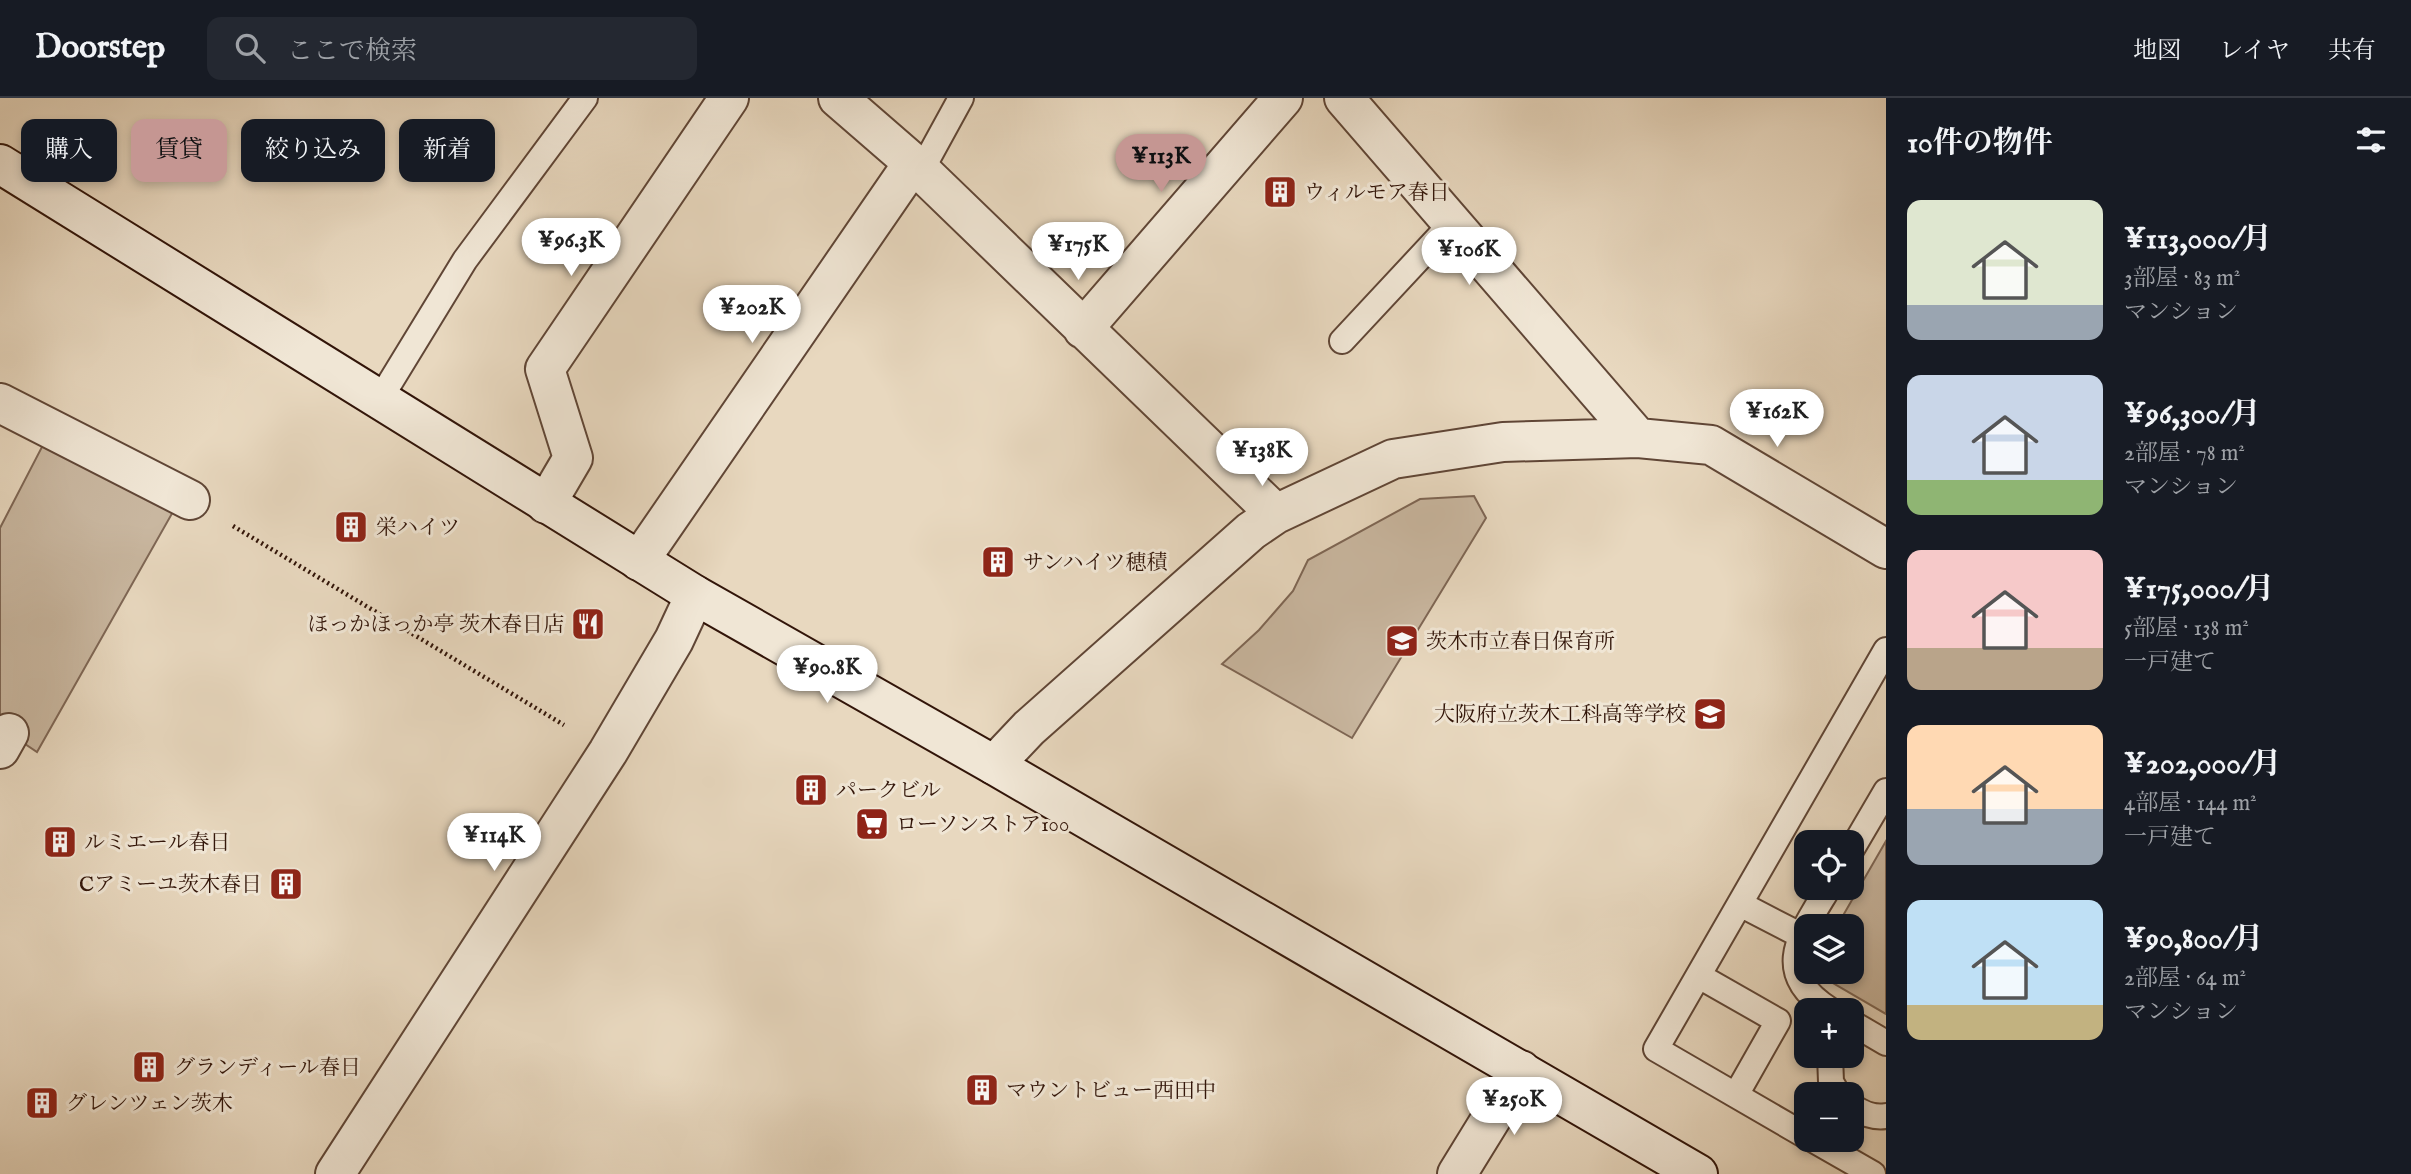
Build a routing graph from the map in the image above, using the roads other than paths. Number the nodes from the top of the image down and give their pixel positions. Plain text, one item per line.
1 (585, 98) edge
2 (729, 98) edge
3 (838, 98) edge
4 (961, 98) edge
5 (1283, 98) edge
6 (1345, 98) edge
7 (0, 164) edge
8 (917, 167) junction
9 (1452, 223) junction
10 (1083, 329) junction
11 (1342, 341) dead end
12 (380, 399) junction
13 (0, 403) edge
14 (1638, 438) junction
15 (190, 500) road end
16 (546, 504) junction
17 (1276, 514) junction
18 (1886, 549) edge
19 (639, 561) junction
20 (695, 595) junction
21 (1886, 650) edge
22 (994, 765) junction
23 (1886, 791) edge
24 (1863, 830) edge
25 (1740, 904) junction
26 (1794, 933) edge
27 (1699, 976) junction
28 (1803, 984) edge
29 (1814, 998) edge
30 (1864, 1030) edge
31 (1886, 1043) edge
32 (1521, 1070) junction
33 (1736, 1095) junction
34 (1864, 1113) edge
35 (1886, 1116) edge
36 (1794, 1129) edge
37 (1835, 1152) edge
38 (335, 1174) edge
39 (1457, 1174) edge
40 (1698, 1174) edge
41 (1873, 1174) edge

1 - 12 lane
2 - 16 street
3 - 8 street
4 - 8 lane
5 - 10 street
6 - 9 street
7 - 12 street
8 - 10 street
8 - 19 street
9 - 11 lane
9 - 14 street
10 - 17 street
12 - 16 street
13 - 15 street
14 - 17 street
14 - 18 street
16 - 19 street
17 - 22 street
19 - 20 street
20 - 22 street
20 - 38 street
21 - 25 lane
22 - 32 street
23 - 24 lane
25 - 26 lane
25 - 27 lane
27 - 33 lane
27 - 33 lane
28 - 29 lane
30 - 31 lane
32 - 39 street
32 - 40 street
33 - 36 lane
34 - 35 lane
37 - 41 lane

